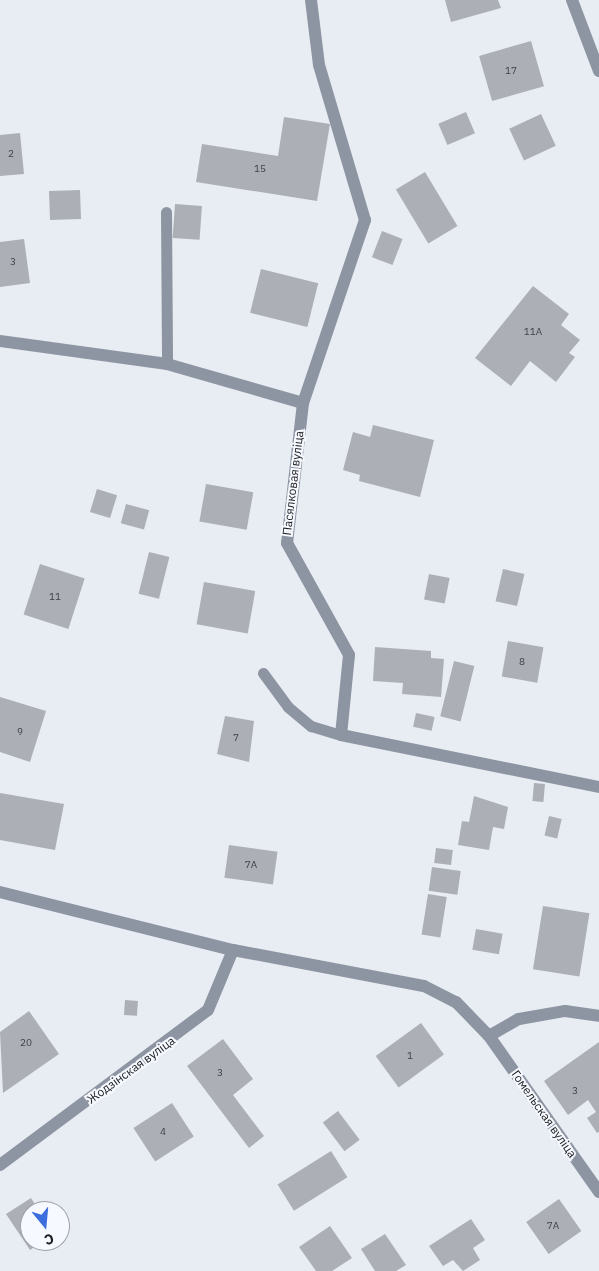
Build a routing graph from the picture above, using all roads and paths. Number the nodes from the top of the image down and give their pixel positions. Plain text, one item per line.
1 (311, 0) edge
2 (572, 0) edge
3 (599, 71) edge
4 (166, 212) dead end
5 (0, 341) edge
6 (167, 364) junction
7 (303, 404) junction
8 (263, 673) dead end
9 (341, 735) junction
10 (599, 787) edge
11 (0, 892) edge
12 (232, 950) junction
13 (599, 1016) edge
14 (489, 1036) junction
15 (0, 1165) edge
16 (599, 1192) edge

1 - 7 street, Пасялковая вуліца
2 - 3 street
4 - 6 lane
5 - 6 street
6 - 7 street
7 - 9 street, Пасялковая вуліца
8 - 9 lane
9 - 10 street
11 - 12 street, Гомельская вуліца
12 - 14 street, Гомельская вуліца
12 - 15 street, Жодзінская вуліца
13 - 14 street
14 - 16 street, Гомельская вуліца

